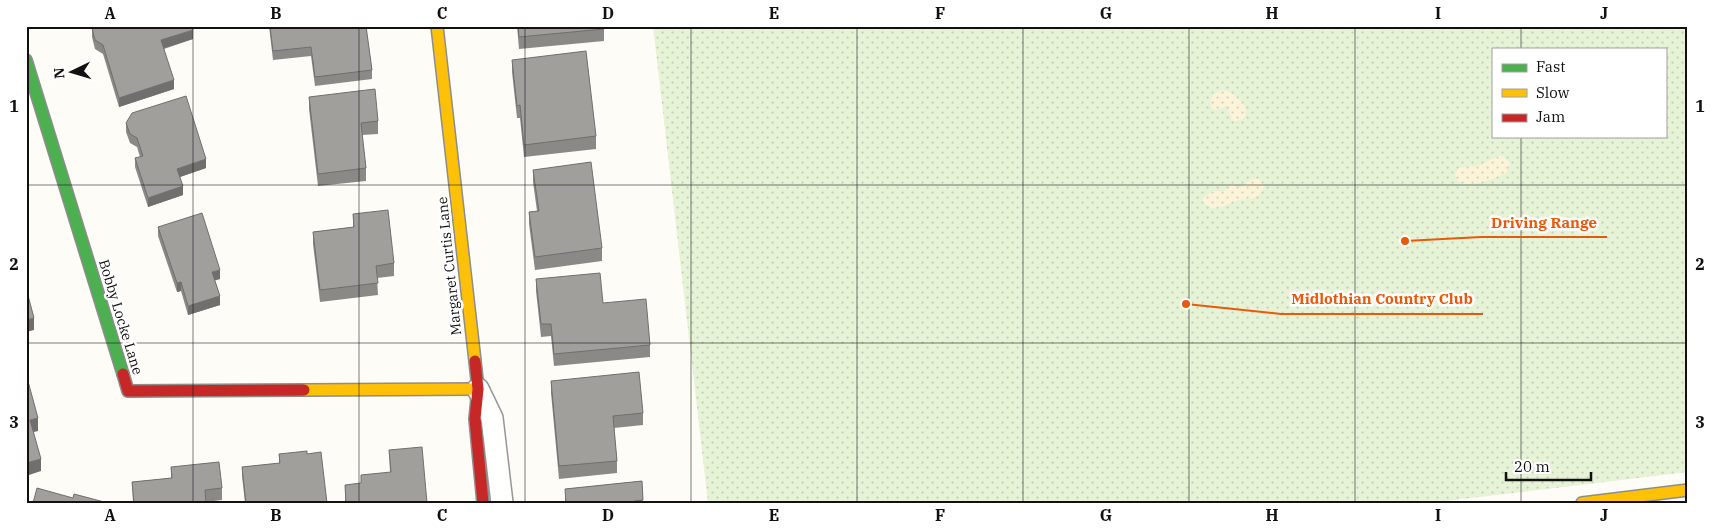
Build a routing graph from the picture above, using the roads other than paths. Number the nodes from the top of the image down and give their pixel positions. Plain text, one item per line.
1 (438, 26) edge
2 (26, 60) edge
3 (478, 389) junction
4 (1688, 490) edge
5 (483, 503) edge
6 (502, 503) edge
7 (1582, 503) edge

1 - 3 street, Margaret Curtis Lane
2 - 3 street, Bobby Locke Lane
3 - 5 street, Margaret Curtis Lane
3 - 6 street
4 - 7 street

